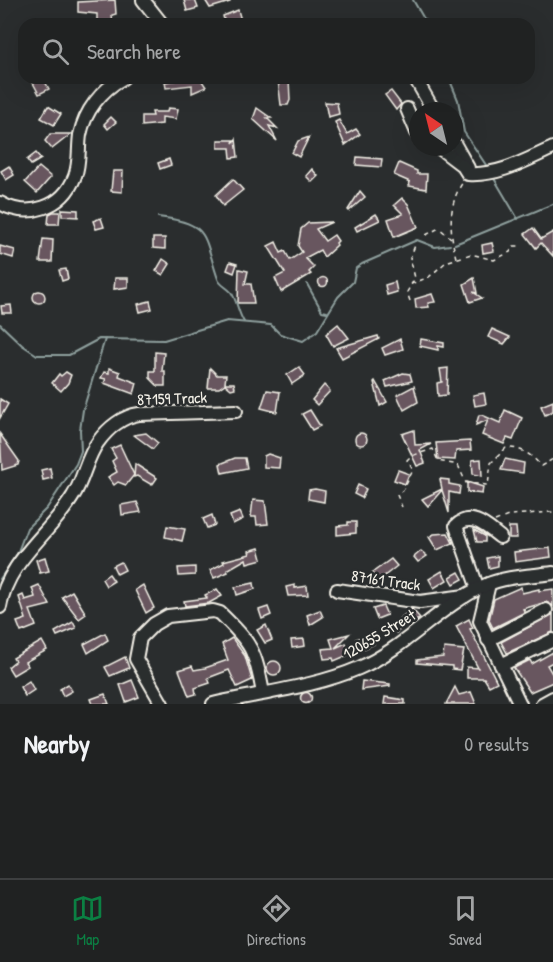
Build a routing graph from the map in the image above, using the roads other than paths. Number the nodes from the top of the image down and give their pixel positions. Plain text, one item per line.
1 (143, 0) edge
2 (157, 18) edge
3 (113, 84) edge
4 (419, 84) edge
5 (430, 102) edge
6 (407, 109) dead end
7 (409, 114) edge
8 (553, 148) edge
9 (450, 156) edge
10 (461, 156) edge
11 (470, 174) junction
12 (0, 203) edge
13 (236, 411) dead end
14 (500, 537) dead end
15 (553, 573) edge
16 (483, 586) junction
17 (337, 590) dead end
18 (466, 596) junction
19 (0, 607) edge
20 (546, 610) dead end
21 (488, 640) junction
22 (553, 640) edge
23 (501, 665) junction
24 (263, 693) junction
25 (553, 698) edge
26 (239, 701) edge
27 (162, 704) edge
28 (213, 704) edge
29 (520, 704) edge
30 (542, 704) edge

1 - 2 street
3 - 12 street
4 - 5 street
6 - 7 street
8 - 11 street
9 - 11 street
10 - 11 street
13 - 19 street, 87159 Track
14 - 16 street
15 - 16 street, 120655 Street
16 - 18 street, 120655 Street
16 - 21 street
17 - 18 street, 87161 Track
18 - 24 street, 120655 Street
20 - 21 street
21 - 23 street
22 - 23 street
23 - 29 street
24 - 26 street, 120655 Street
24 - 27 street
25 - 30 street
26 - 28 street, 120655 Street

